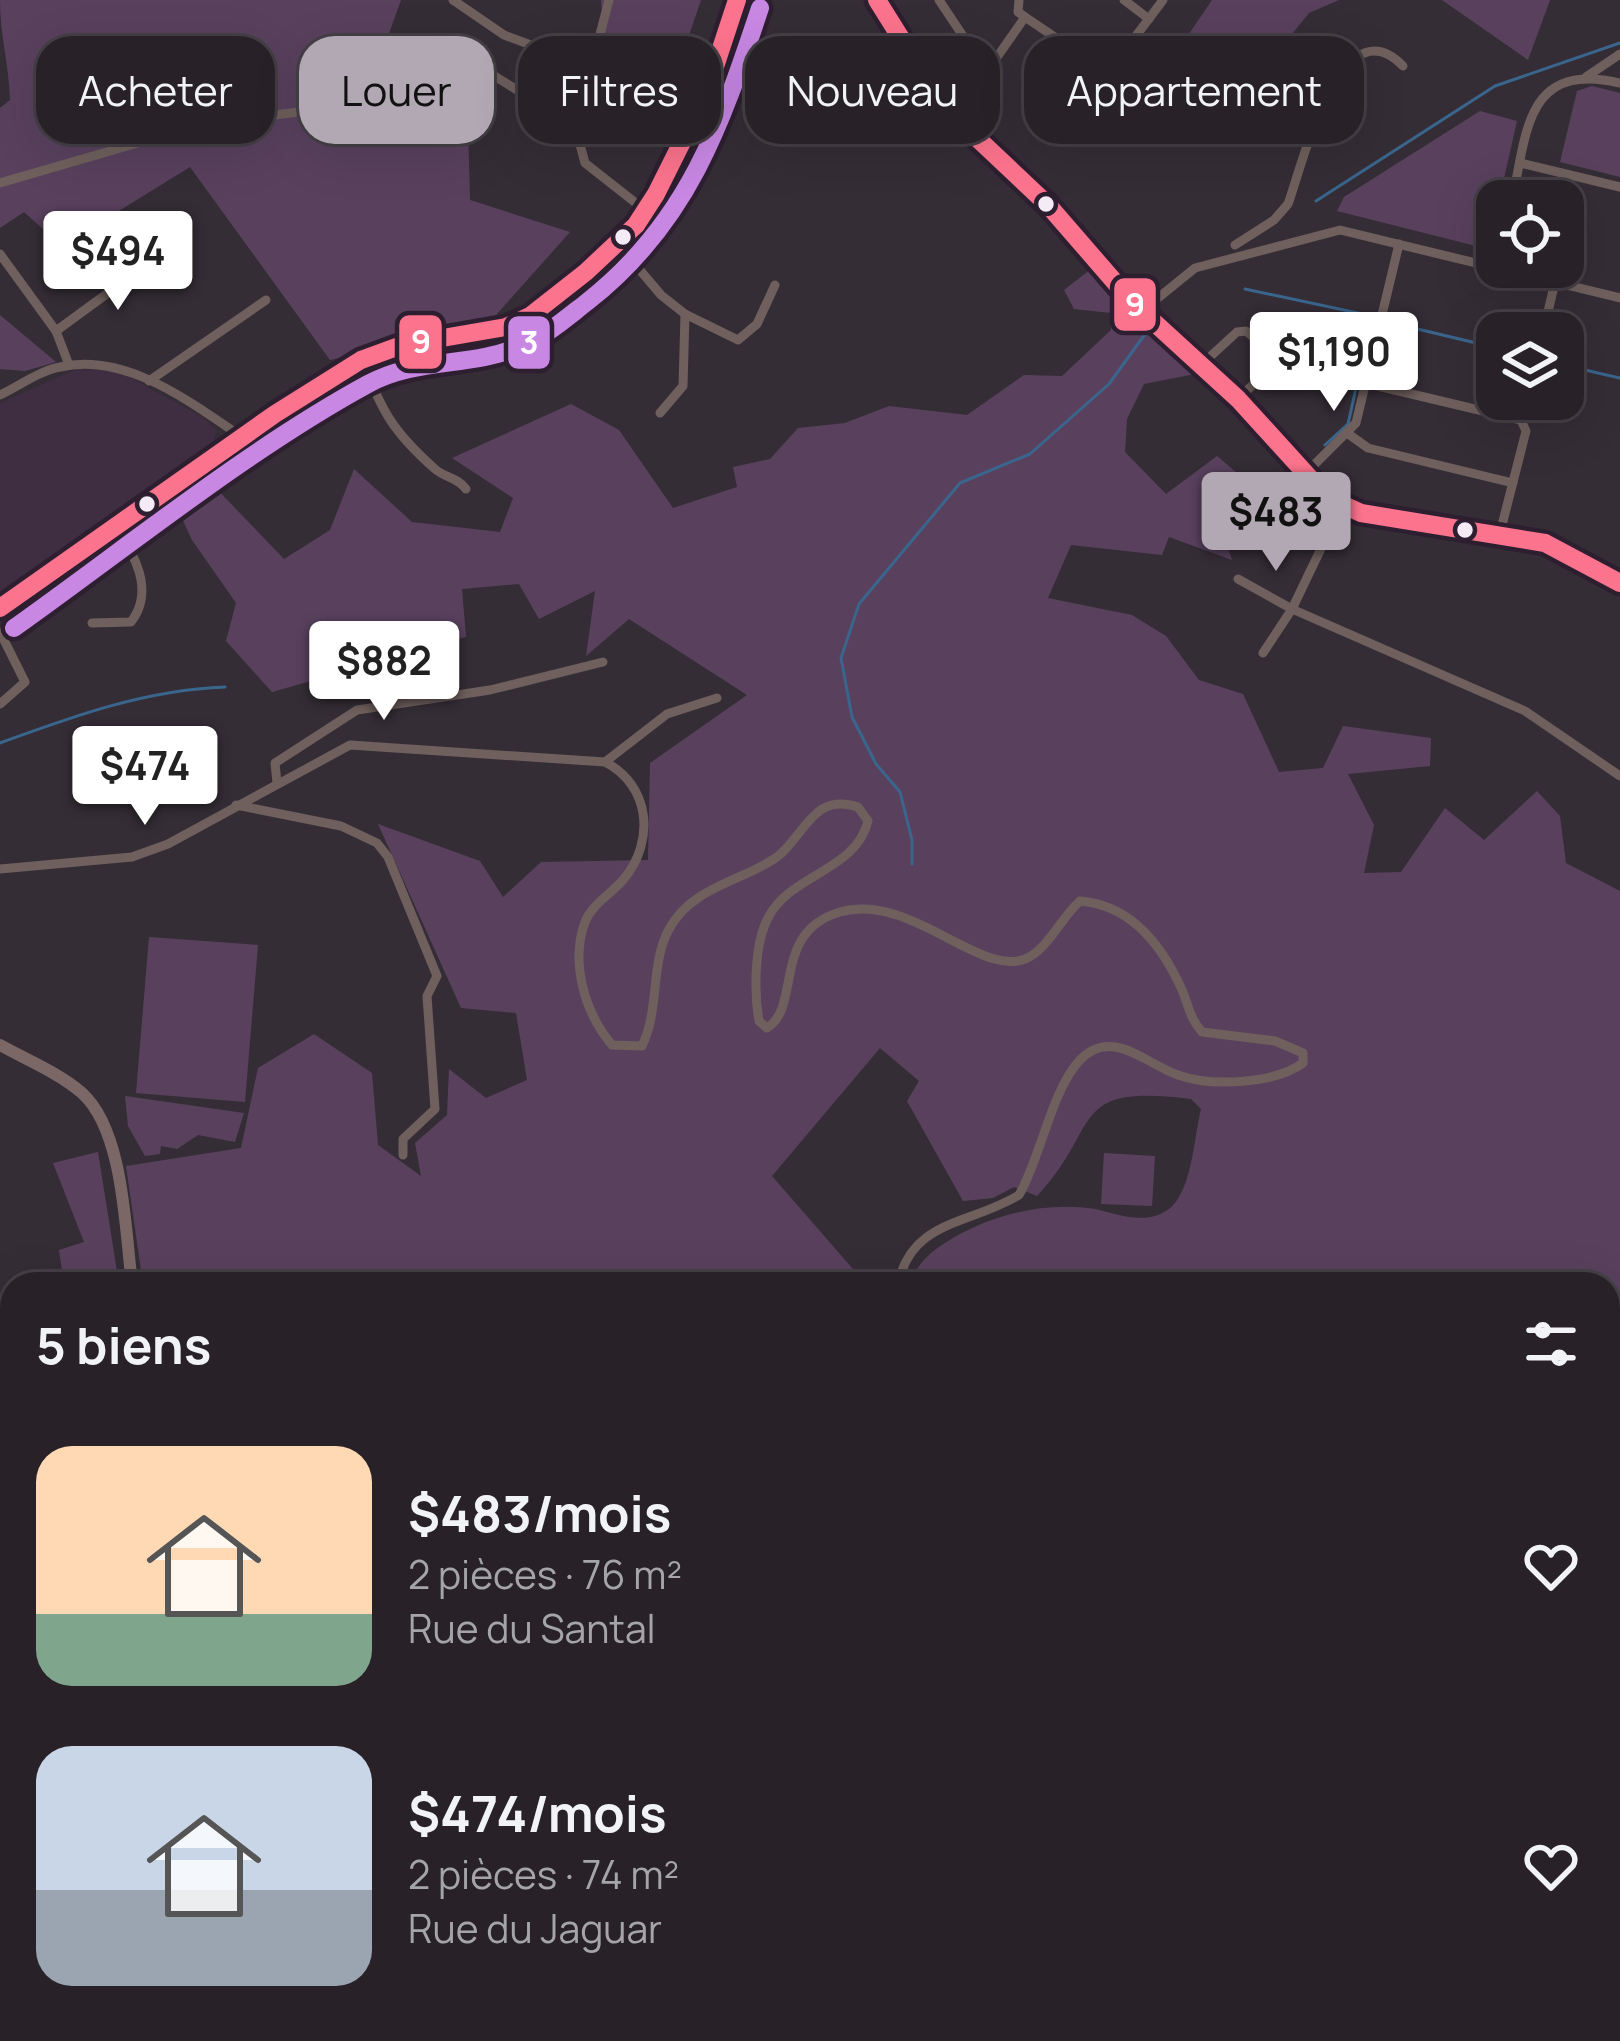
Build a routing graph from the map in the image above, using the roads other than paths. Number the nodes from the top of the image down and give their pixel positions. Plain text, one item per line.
1 (453, 0) edge
2 (609, 0) edge
3 (736, 0) edge
4 (877, 0) edge
5 (939, 0) edge
6 (1019, 0) edge
7 (1124, 0) edge
8 (1163, 0) edge
9 (1025, 17) junction
10 (1149, 19) junction
11 (601, 36) edge
12 (963, 36) edge
13 (518, 40) edge
14 (1000, 53) edge
15 (1620, 55) edge
16 (1403, 66) dead end
17 (1586, 77) junction
18 (1620, 83) edge
19 (299, 112) edge
20 (582, 144) edge
21 (1520, 163) junction
22 (1516, 180) edge
23 (0, 183) edge
24 (1620, 187) edge
25 (646, 211) junction
26 (1258, 231) junction
27 (618, 244) junction
28 (1399, 244) junction
29 (1235, 245) dead end
30 (1267, 249) junction
31 (0, 254) edge
32 (153, 260) dead end
33 (1476, 261) edge
34 (775, 285) dead end
35 (1579, 288) edge
36 (1620, 298) edge
37 (266, 300) dead end
38 (1142, 311) junction
39 (685, 314) junction
40 (56, 331) junction
41 (361, 360) junction
42 (69, 365) junction
43 (1202, 365) junction
44 (149, 381) junction
45 (1365, 383) junction
46 (0, 395) edge
47 (1238, 399) junction
48 (1476, 409) edge
49 (659, 413) dead end
50 (1521, 420) edge
51 (1347, 434) junction
52 (242, 437) junction
53 (1304, 475) junction
54 (1513, 483) junction
55 (466, 489) dead end
56 (1341, 507) junction
57 (114, 527) junction
58 (1500, 533) junction
59 (1238, 579) dead end
60 (1620, 583) edge
61 (0, 608) edge
62 (1292, 609) junction
63 (92, 623) dead end
64 (0, 632) edge
65 (1263, 653) dead end
66 (603, 662) dead end
67 (717, 698) dead end
68 (0, 704) edge
69 (605, 762) junction
70 (1620, 776) edge
71 (278, 782) junction
72 (236, 805) junction
73 (0, 869) edge
74 (0, 1046) edge
75 (404, 1155) dead end
76 (130, 1272) edge
77 (901, 1272) edge

1 - 13 street
2 - 11 street
3 - 25 main road
4 - 38 street
5 - 12 street
6 - 9 street
7 - 10 street
8 - 10 street
9 - 10 street
9 - 14 street
15 - 17 street
16 - 26 street
17 - 18 street
17 - 21 street
19 - 23 street
20 - 25 street
21 - 22 street
21 - 24 street
25 - 27 main road
26 - 29 street
26 - 30 street
27 - 39 street
27 - 41 main road
28 - 30 street
28 - 33 street
28 - 45 street
30 - 38 street
31 - 40 street
32 - 40 street
34 - 39 street
35 - 36 street
37 - 44 street
38 - 43 street
39 - 49 street
40 - 42 street
41 - 52 main road
41 - 55 street
42 - 44 street
42 - 46 street
43 - 47 street
43 - 47 street
44 - 52 street
45 - 48 street
45 - 51 street
47 - 53 street
50 - 54 street
51 - 53 street
51 - 54 street
52 - 57 main road
53 - 56 street
54 - 58 street
56 - 58 street
56 - 62 street
57 - 61 main road
57 - 63 street
58 - 60 street
59 - 62 street
62 - 65 street
62 - 70 street
64 - 68 street
66 - 71 street
67 - 69 street
69 - 71 street
69 - 77 street
71 - 72 street
72 - 73 street
72 - 75 street
74 - 76 main road

